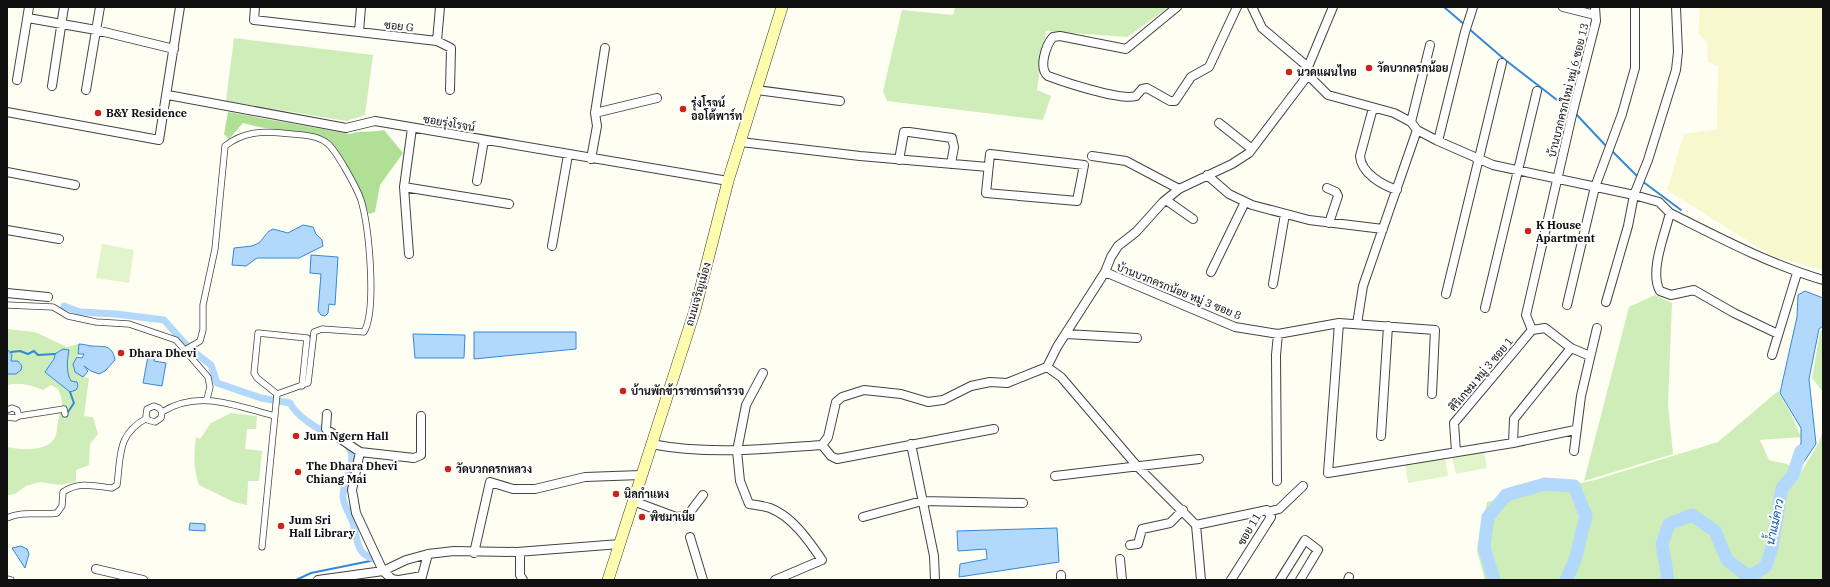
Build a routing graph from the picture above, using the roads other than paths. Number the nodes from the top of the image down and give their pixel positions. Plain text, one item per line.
1 (30, 7) edge
2 (64, 7) edge
3 (100, 7) edge
4 (180, 7) edge
5 (255, 7) edge
6 (361, 7) edge
7 (440, 7) edge
8 (782, 7) edge
9 (1177, 7) edge
10 (1237, 7) edge
11 (1252, 7) edge
12 (1333, 7) edge
13 (1473, 7) edge
14 (1563, 7) edge
15 (1635, 7) edge
16 (1676, 7) edge
17 (1595, 11) edge
18 (28, 18) junction
19 (61, 22) junction
20 (96, 30) junction
21 (359, 32) junction
22 (437, 41) junction
23 (1430, 45) dead end
24 (605, 48) dead end
25 (174, 49) junction
26 (1502, 63) dead end
27 (1308, 71) junction
28 (17, 80) dead end
29 (52, 86) dead end
30 (86, 90) dead end
31 (450, 90) dead end
32 (757, 90) junction
33 (1537, 91) dead end
34 (168, 95) junction
35 (657, 98) dead end
36 (840, 100) dead end
37 (1373, 108) junction
38 (7, 112) edge
39 (595, 113) junction
40 (1411, 122) junction
41 (1219, 123) dead end
42 (412, 128) junction
43 (1417, 130) junction
44 (484, 140) junction
45 (1438, 141) junction
46 (741, 142) junction
47 (1252, 149) junction
48 (568, 155) junction
49 (1092, 156) dead end
50 (1478, 158) junction
51 (591, 159) junction
52 (899, 160) junction
53 (951, 164) junction
54 (988, 167) junction
55 (1517, 170) junction
56 (7, 172) edge
57 (1207, 175) junction
58 (1557, 179) junction
59 (477, 181) dead end
60 (728, 181) junction
61 (75, 184) dead end
62 (404, 187) junction
63 (1595, 187) junction
64 (1327, 188) dead end
65 (1179, 189) junction
66 (1396, 190) junction
67 (1634, 195) junction
68 (1166, 200) junction
69 (1245, 202) junction
70 (509, 204) dead end
71 (1670, 213) junction
72 (1285, 214) junction
73 (1193, 219) dead end
74 (1329, 223) junction
75 (1383, 229) junction
76 (7, 230) edge
77 (59, 239) dead end
78 (552, 246) dead end
79 (409, 254) dead end
80 (1105, 272) junction
81 (1211, 272) dead end
82 (1797, 273) junction
83 (1823, 280) edge
84 (1273, 284) dead end
85 (7, 293) edge
86 (1446, 294) dead end
87 (48, 298) dead end
88 (1606, 302) dead end
89 (7, 305) edge
90 (1567, 305) dead end
91 (1485, 308) dead end
92 (1339, 323) junction
93 (1357, 324) junction
94 (1388, 326) junction
95 (1597, 328) dead end
96 (1532, 330) junction
97 (1066, 334) junction
98 (1278, 334) junction
99 (1778, 334) junction
100 (1137, 338) dead end
101 (1571, 348) junction
102 (185, 350) junction
103 (1772, 355) dead end
104 (1590, 356) junction
105 (1047, 367) junction
106 (763, 372) dead end
107 (302, 386) junction
108 (277, 394) junction
109 (1432, 394) dead end
110 (207, 399) junction
111 (7, 410) edge
112 (162, 412) junction
113 (275, 413) junction
114 (65, 414) dead end
115 (327, 414) dead end
116 (19, 416) junction
117 (421, 416) dead end
118 (7, 417) edge
119 (147, 418) junction
120 (994, 429) dead end
121 (1575, 430) junction
122 (1381, 436) dead end
123 (1514, 443) junction
124 (651, 444) junction
125 (911, 444) junction
126 (822, 445) junction
127 (737, 451) junction
128 (1574, 451) dead end
129 (360, 452) junction
130 (1456, 452) junction
131 (1198, 459) dead end
132 (1138, 466) junction
133 (641, 475) junction
134 (1055, 476) dead end
135 (1277, 481) dead end
136 (1303, 486) dead end
137 (703, 495) dead end
138 (633, 501) junction
139 (922, 501) junction
140 (1023, 504) dead end
141 (1184, 510) junction
142 (1268, 512) junction
143 (863, 517) dead end
144 (7, 518) edge
145 (1196, 525) junction
146 (690, 537) dead end
147 (620, 544) junction
148 (1130, 545) dead end
149 (262, 547) dead end
150 (520, 552) junction
151 (474, 553) junction
152 (428, 554) junction
153 (1120, 559) dead end
154 (96, 569) dead end
155 (383, 571) junction
156 (422, 578) edge
157 (7, 579) edge
158 (11, 580) edge
159 (143, 580) edge
160 (318, 580) edge
161 (398, 580) edge
162 (523, 580) edge
163 (608, 580) edge
164 (703, 580) edge
165 (775, 580) edge
166 (935, 580) edge
167 (1122, 580) edge
168 (1201, 580) edge
169 (1231, 580) edge
170 (1280, 580) edge
171 (1300, 580) edge

1 - 18 street
2 - 19 street
3 - 20 street
4 - 25 street
5 - 21 street, ซอย G
6 - 21 street
7 - 22 street
8 - 32 main road, ถนนเจริญเมือง
9 - 10 street
11 - 27 street
12 - 27 street
13 - 45 street
14 - 17 street
15 - 63 street
16 - 67 street
17 - 58 street, บ้านบวกครกใหม่ หมู่ 6 ซอย 13
18 - 19 street
18 - 28 street
19 - 20 street
19 - 29 street
20 - 25 street
20 - 30 street
21 - 22 street, ซอย G
22 - 31 street
23 - 40 street
24 - 39 street
25 - 34 street
26 - 50 street
27 - 37 street
27 - 47 street
32 - 36 street
32 - 46 main road, ถนนเจริญเมือง
33 - 55 street
34 - 38 street
34 - 42 street, ซอยรุ่งโรจน์
35 - 39 street
37 - 40 street
37 - 66 street
39 - 51 street
40 - 43 street
41 - 47 street
42 - 44 street, ซอยรุ่งโรจน์
42 - 62 street
43 - 45 street
43 - 66 street
44 - 48 street, ซอยรุ่งโรจน์
44 - 59 street
45 - 50 street
46 - 52 street
46 - 60 main road, ถนนเจริญเมือง
47 - 57 street
48 - 51 street, ซอยรุ่งโรจน์
48 - 78 street
49 - 65 street
50 - 55 street
50 - 86 street
51 - 60 street, ซอยรุ่งโรจน์
52 - 53 street
52 - 53 street
53 - 54 street
54 - 54 street
55 - 58 street
55 - 91 street
56 - 61 street
57 - 65 street
57 - 69 street
58 - 63 street
58 - 96 street, บ้านบวกครกใหม่ หมู่ 6 ซอย 13
60 - 124 main road, ถนนเจริญเมือง
62 - 70 street
62 - 79 street
63 - 67 street
63 - 90 street
64 - 74 street
65 - 68 street
66 - 75 street
67 - 71 street
67 - 88 street
68 - 73 street
68 - 80 street
69 - 72 street
69 - 81 street
71 - 82 street
71 - 99 street
72 - 74 street
72 - 84 street
74 - 75 street
75 - 93 street
76 - 77 street
80 - 97 street
80 - 98 street, บ้านบวกครกน้อย หมู่ 3 ซอย 8
82 - 83 street
82 - 99 street
85 - 87 street
89 - 102 street
92 - 93 street, บ้านบวกครกน้อย หมู่ 3 ซอย 8
92 - 98 street, บ้านบวกครกน้อย หมู่ 3 ซอย 8
92 - 130 street
93 - 94 street, บ้านบวกครกน้อย หมู่ 3 ซอย 8
94 - 109 street, บ้านบวกครกน้อย หมู่ 3 ซอย 8
94 - 122 street
95 - 104 street
96 - 101 street
96 - 130 street, ศิริเกษม หมู่ 3 ซอย 1
97 - 100 street
97 - 105 street
98 - 135 street
99 - 103 street
101 - 104 street
101 - 123 street
102 - 107 street
102 - 110 street
104 - 121 street
105 - 126 street
105 - 132 street
106 - 127 street
107 - 108 street
107 - 108 street
108 - 113 street
110 - 112 street
110 - 113 street
111 - 116 street
112 - 119 street
112 - 119 street
113 - 149 street
114 - 116 street
115 - 129 street
116 - 118 street
117 - 129 street
119 - 144 street
120 - 125 street
121 - 123 street
121 - 128 street
123 - 130 street
124 - 127 street
124 - 133 main road, ถนนเจริญเมือง
125 - 126 street
125 - 139 street
126 - 127 street
127 - 165 street
129 - 155 street
131 - 132 street
132 - 134 street
132 - 141 street
133 - 138 main road, ถนนเจริญเมือง
133 - 151 street
136 - 142 street
137 - 138 street
138 - 147 main road, ถนนเจริญเมือง
139 - 140 street
139 - 143 street
139 - 166 street
141 - 145 street
141 - 148 street
142 - 145 street, ซอย 11
142 - 169 street, ซอย 11
145 - 168 street
146 - 164 street
147 - 150 street
147 - 163 main road, ถนนเจริญเมือง
150 - 151 street
150 - 162 street
151 - 152 street
152 - 155 street
152 - 156 street
153 - 167 street
154 - 159 street
155 - 160 street
155 - 161 street
156 - 161 street
157 - 158 street
170 - 171 street

